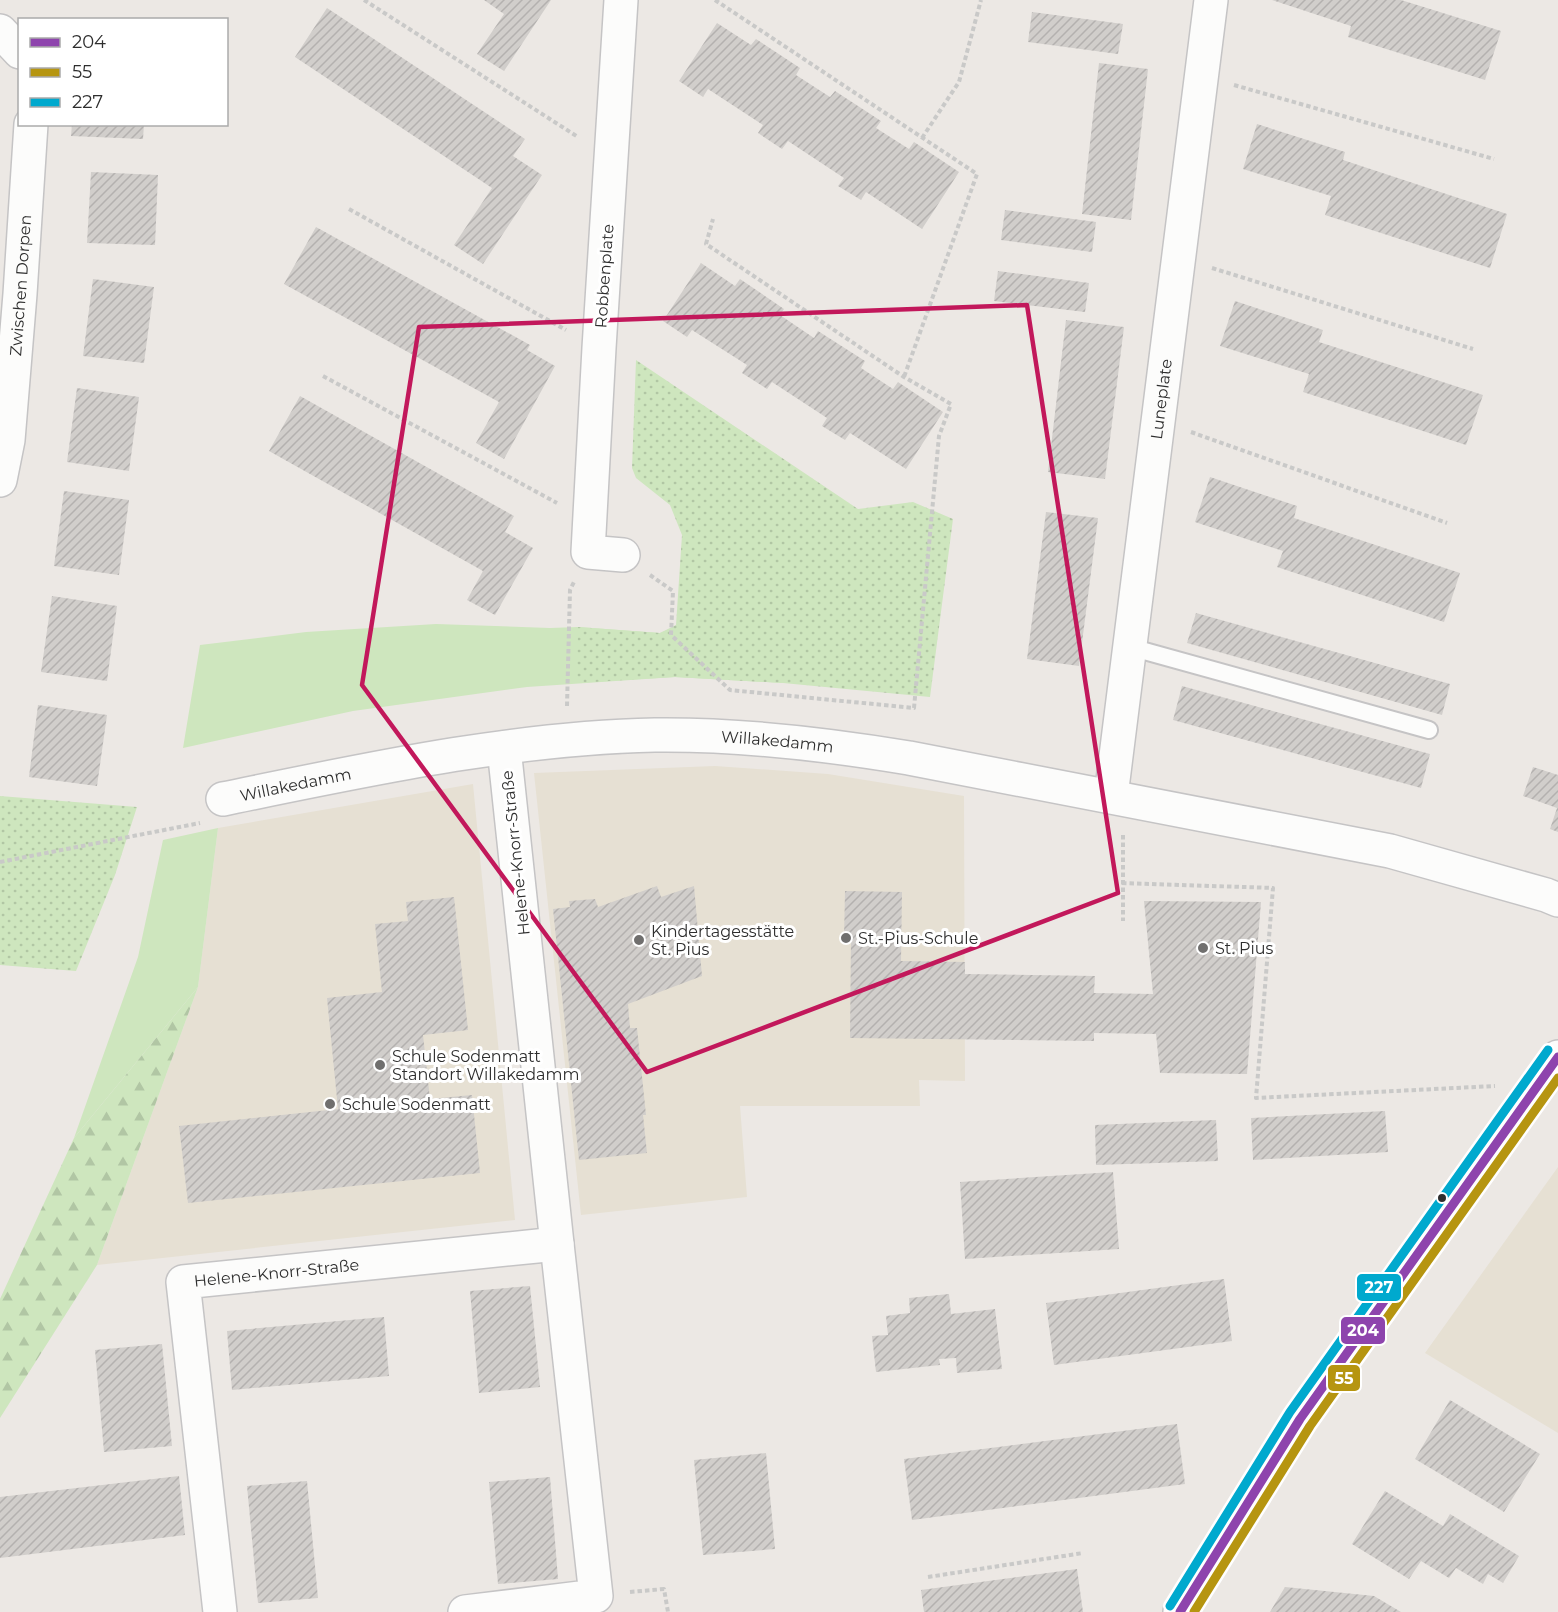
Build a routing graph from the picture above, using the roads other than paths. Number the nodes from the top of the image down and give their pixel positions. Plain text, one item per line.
1 (621, 0) edge
2 (1211, 0) edge
3 (0, 31) edge
4 (18, 50) edge
5 (31, 126) edge
6 (0, 480) edge
7 (623, 555) road end
8 (1130, 647) junction
9 (1429, 730) dead end
10 (504, 747) junction
11 (1111, 796) junction
12 (223, 799) road end
13 (1558, 900) edge
14 (1558, 1057) edge
15 (557, 1244) junction
16 (220, 1612) edge
17 (465, 1612) edge
18 (1180, 1612) edge

1 - 7 street, Robbenplate
2 - 8 street, Luneplate
3 - 4 street
5 - 6 street, Zwischen Dorpen
8 - 9 lane
8 - 11 street, Luneplate
10 - 11 street, Willakedamm
10 - 12 street, Willakedamm
10 - 15 street, Helene-Knorr-Straße
11 - 13 street, Willakedamm
14 - 18 street
15 - 16 street, Helene-Knorr-Straße
15 - 17 street, Helene-Knorr-Straße

